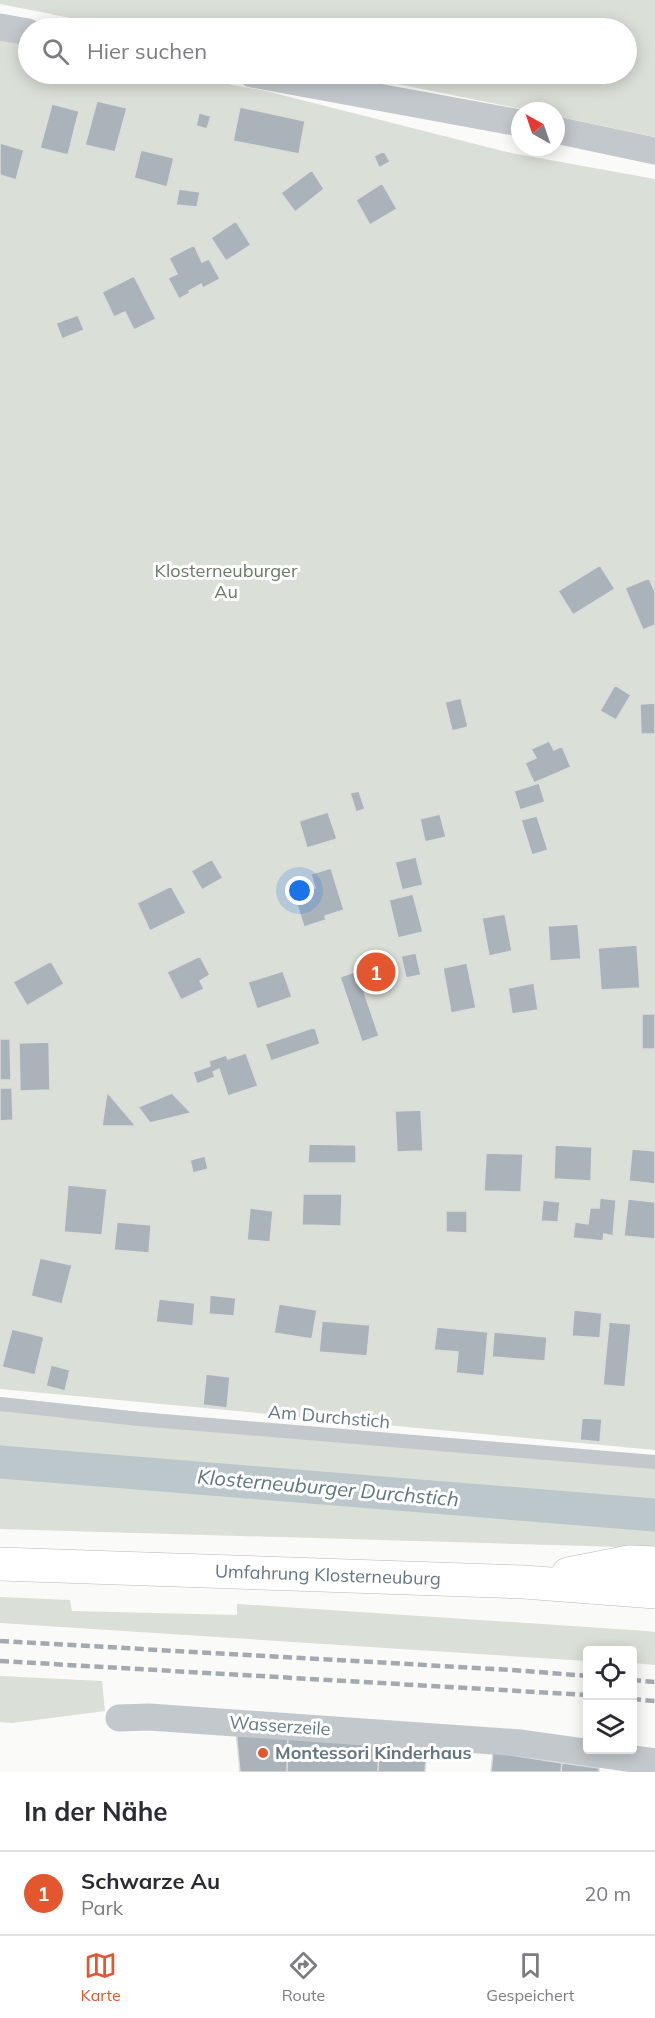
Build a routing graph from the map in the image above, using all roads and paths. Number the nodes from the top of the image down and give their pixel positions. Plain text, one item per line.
1 (0, 27) edge
2 (18, 30) edge
3 (307, 84) edge
4 (511, 121) edge
5 (565, 132) edge
6 (655, 151) edge
7 (0, 1404) edge
8 (655, 1462) edge
9 (655, 1563) edge
10 (0, 1564) edge
11 (524, 1582) junction
12 (655, 1592) edge
13 (655, 1614) edge
14 (119, 1718) dead end
15 (655, 1762) edge

1 - 2 street
3 - 4 street
5 - 6 street
7 - 8 lane, Am Durchstich
9 - 11 main road
10 - 11 main road, Umfahrung Klosterneuburg
11 - 12 main road, Umfahrung Klosterneuburg
11 - 13 main road
14 - 15 street, Wasserzeile

